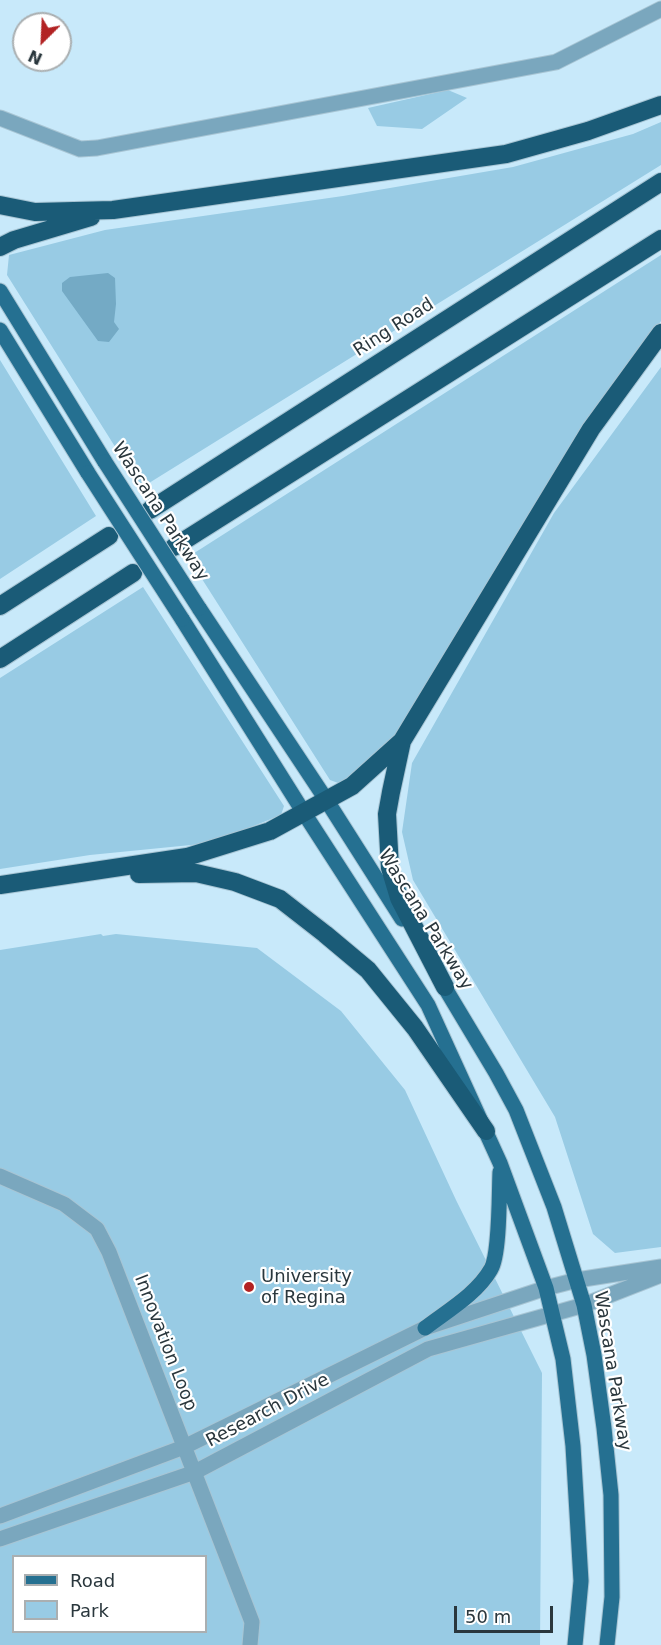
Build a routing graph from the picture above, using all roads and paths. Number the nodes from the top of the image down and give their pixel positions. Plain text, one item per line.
1 (661, 9) edge
2 (661, 105) edge
3 (0, 117) edge
4 (661, 182) edge
5 (0, 205) edge
6 (113, 210) junction
7 (661, 239) edge
8 (0, 248) edge
9 (0, 291) edge
10 (0, 330) edge
11 (661, 333) edge
12 (150, 510) dead end
13 (109, 536) dead end
14 (174, 547) dead end
15 (133, 573) dead end
16 (0, 606) edge
17 (0, 659) edge
18 (402, 741) junction
19 (327, 801) junction
20 (304, 813) junction
21 (71, 875) junction
22 (0, 885) edge
23 (445, 987) junction
24 (486, 1131) junction
25 (500, 1163) junction
26 (0, 1176) edge
27 (661, 1267) edge
28 (661, 1275) edge
29 (577, 1280) junction
30 (546, 1288) junction
31 (584, 1305) junction
32 (553, 1314) junction
33 (425, 1328) junction
34 (184, 1447) junction
35 (195, 1472) junction
36 (0, 1516) edge
37 (0, 1539) edge
38 (249, 1645) edge
39 (575, 1645) edge
40 (608, 1645) edge

1 - 3 street
2 - 6 highway
4 - 12 highway, Ring Road
5 - 6 highway
6 - 8 highway
7 - 14 highway
9 - 19 main road, Wascana Parkway, bridge
10 - 20 main road, bridge
11 - 18 highway
13 - 16 highway
15 - 17 highway
18 - 19 highway
18 - 23 highway
19 - 20 highway
19 - 23 main road, Wascana Parkway
20 - 21 highway
20 - 24 main road
21 - 22 highway
21 - 24 highway
23 - 29 main road, Wascana Parkway
24 - 25 main road
25 - 30 main road
25 - 33 main road
26 - 34 street, Innovation Loop
27 - 29 street, Research Drive
28 - 31 street, Research Drive
29 - 30 street, Research Drive
29 - 31 main road, Wascana Parkway
30 - 32 main road
30 - 33 street, Research Drive
31 - 32 street, Research Drive
31 - 40 main road, Wascana Parkway
32 - 35 street, Research Drive
32 - 39 main road
33 - 34 street, Research Drive
34 - 35 street, Innovation Loop
34 - 36 street, Research Drive
35 - 37 street, Research Drive
35 - 38 street, Innovation Loop

